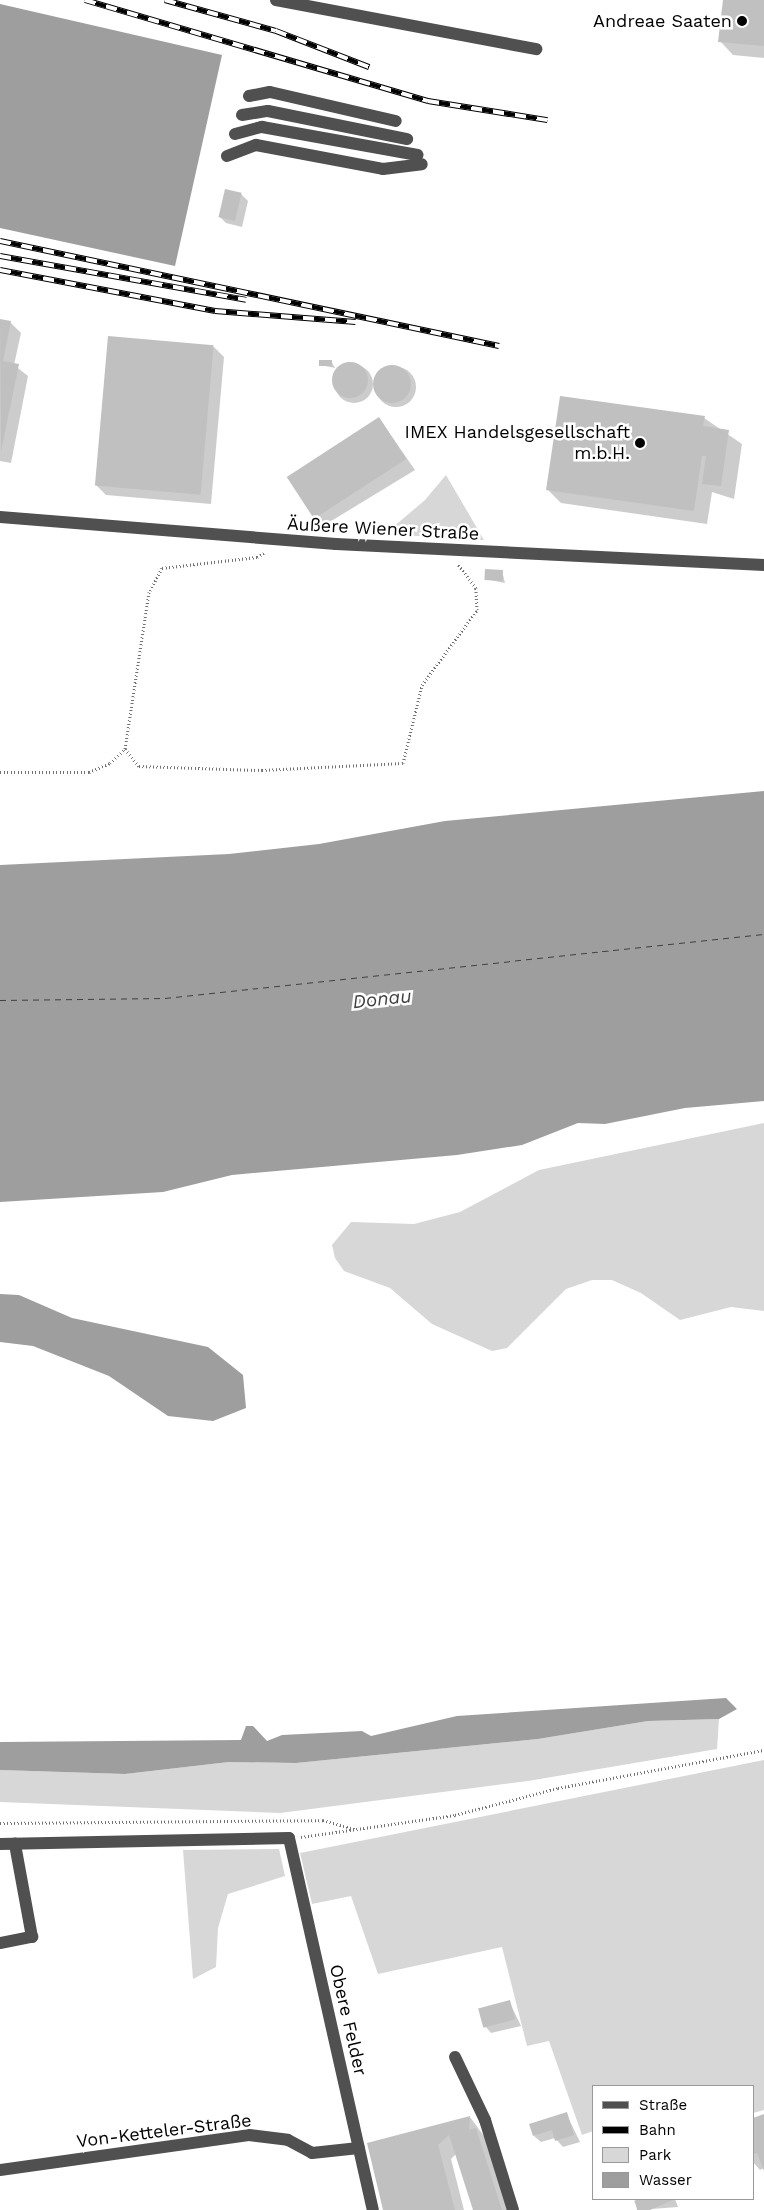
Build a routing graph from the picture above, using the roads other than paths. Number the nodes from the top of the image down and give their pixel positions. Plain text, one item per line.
1 (276, 0) edge
2 (536, 49) dead end
3 (249, 96) dead end
4 (242, 116) dead end
5 (396, 121) dead end
6 (235, 134) dead end
7 (407, 139) dead end
8 (227, 156) dead end
9 (0, 517) edge
10 (764, 565) edge
11 (0, 1844) edge
12 (15, 1844) junction
13 (0, 1943) edge
14 (456, 2057) dead end
15 (359, 2148) junction
16 (0, 2170) edge
17 (373, 2210) edge
18 (513, 2210) edge

1 - 2 street
3 - 5 street
4 - 7 street
6 - 8 street
9 - 10 street, Äußere Wiener Straße
11 - 12 street
12 - 13 street
12 - 15 street, Obere Felder
14 - 18 street
15 - 16 street, Von-Ketteler-Straße
15 - 17 street, Obere Felder

